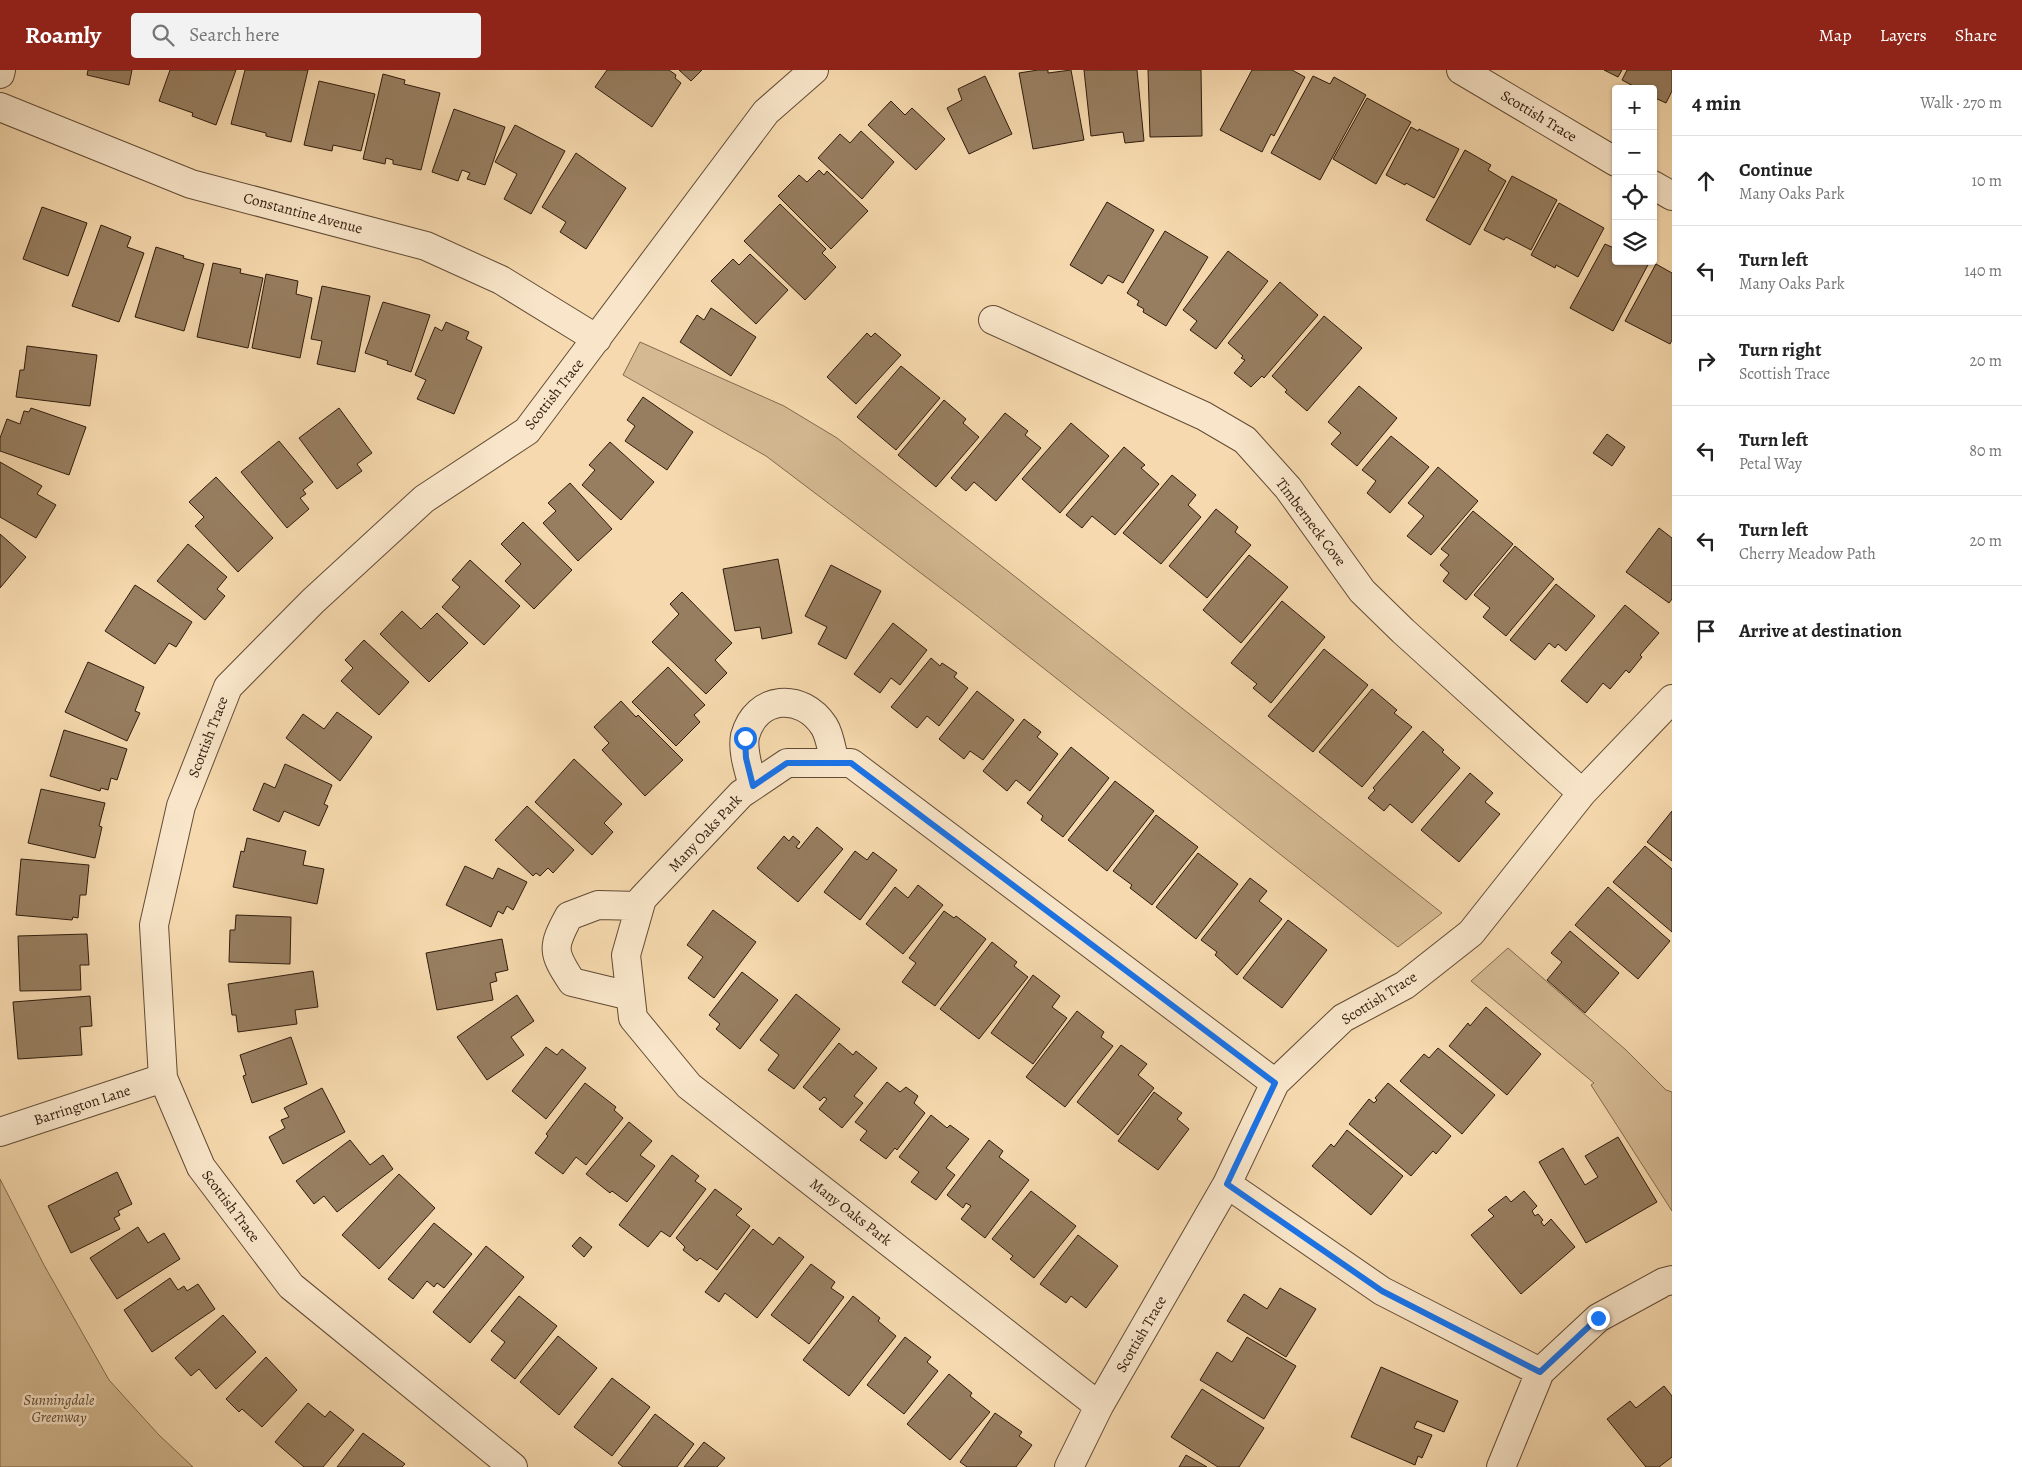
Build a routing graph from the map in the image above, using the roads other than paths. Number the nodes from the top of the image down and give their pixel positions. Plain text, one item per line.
1 (1, 70) edge
2 (814, 70) edge
3 (1461, 70) edge
4 (0, 74) edge
5 (0, 107) edge
6 (1612, 160) edge
7 (1657, 187) edge
8 (1672, 196) edge
9 (993, 320) dead end
10 (597, 339) junction
11 (1672, 699) edge
12 (835, 763) junction
13 (753, 786) junction
14 (1582, 793) junction
15 (640, 906) junction
16 (630, 996) junction
17 (163, 1078) junction
18 (1275, 1083) junction
19 (0, 1132) edge
20 (1227, 1184) junction
21 (1672, 1280) edge
22 (1540, 1372) junction
23 (1100, 1406) junction
24 (513, 1467) edge
25 (1069, 1467) edge
26 (1501, 1467) edge

1 - 4 street
2 - 10 street, Scottish Trace
3 - 6 street, Scottish Trace
5 - 10 street, Constantine Avenue
7 - 8 street
9 - 14 street, Timberneck Cove
10 - 17 street, Scottish Trace
11 - 14 street, Scottish Trace
12 - 13 street, Many Oaks Park
12 - 13 street, Many Oaks Park
12 - 18 street, Many Oaks Park
13 - 15 street, Many Oaks Park
14 - 18 street, Scottish Trace
15 - 16 street, Many Oaks Park
15 - 16 street
16 - 23 street, Many Oaks Park
17 - 19 street, Barrington Lane
17 - 24 street, Scottish Trace
18 - 20 street, Scottish Trace
20 - 22 street
20 - 23 street, Scottish Trace
21 - 22 street
22 - 26 street
23 - 25 street, Scottish Trace

